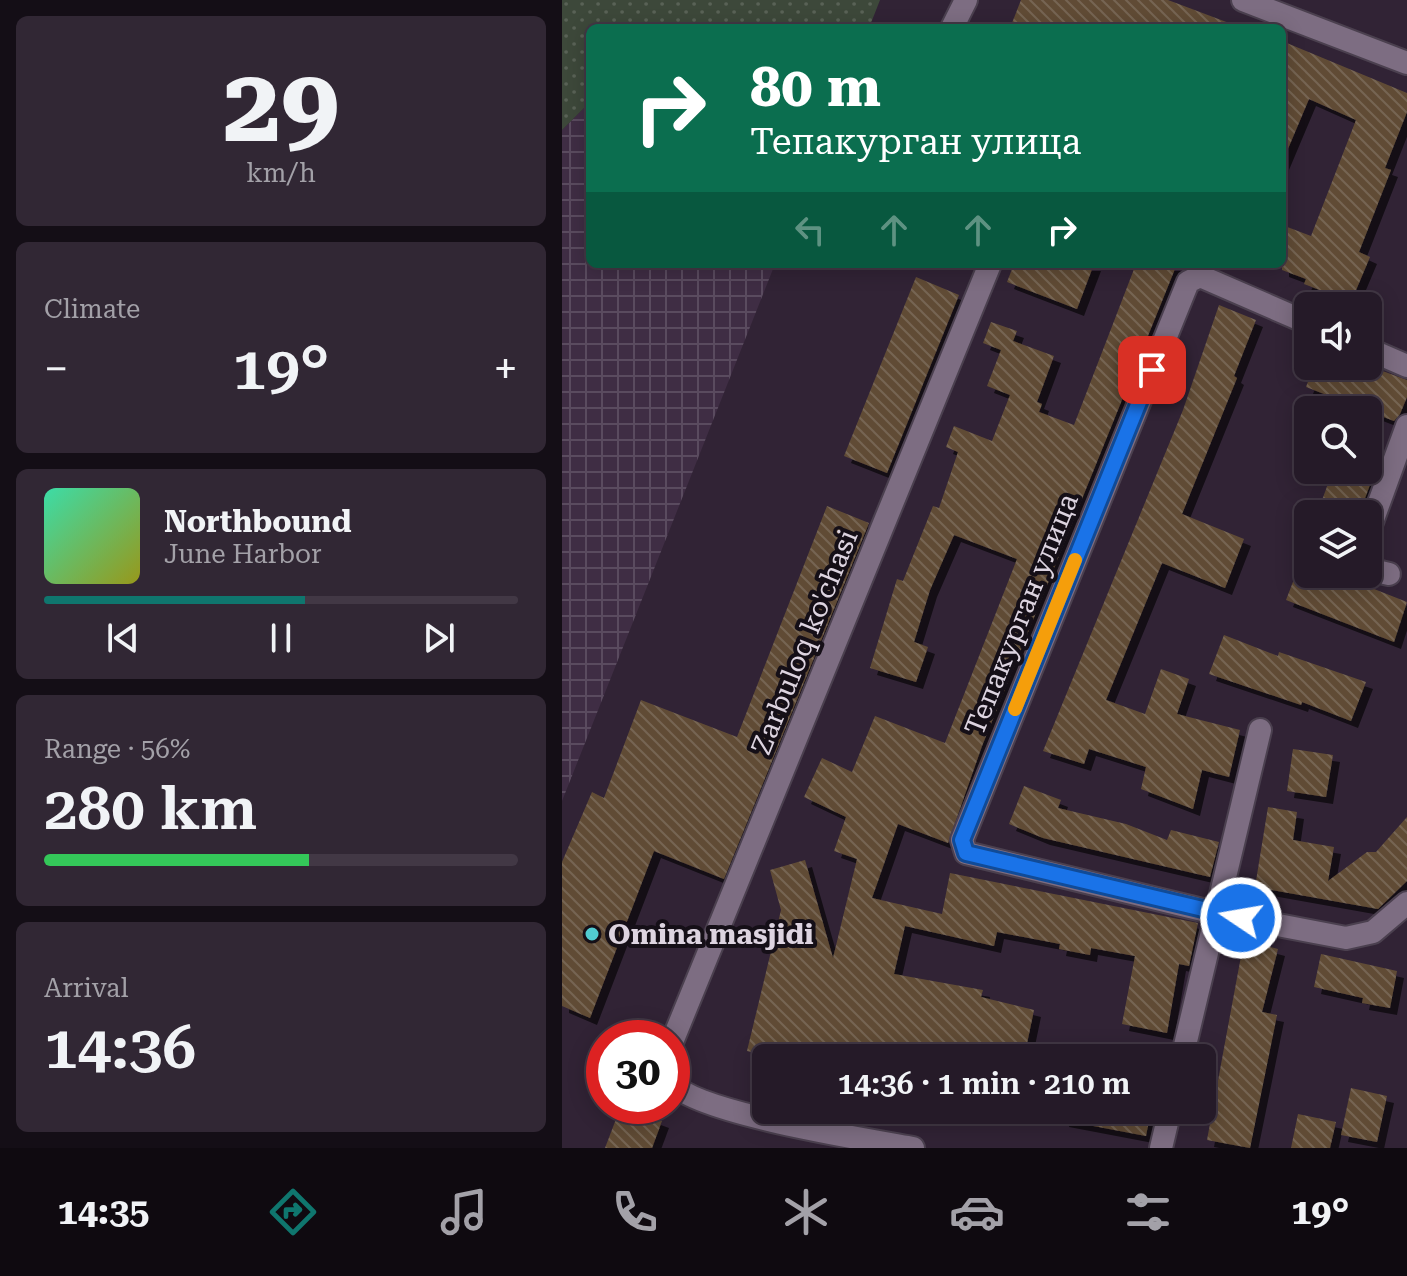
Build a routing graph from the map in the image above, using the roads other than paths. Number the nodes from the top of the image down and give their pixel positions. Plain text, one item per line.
1 (966, 0) edge
2 (1243, 0) edge
3 (954, 24) edge
4 (1407, 63) edge
5 (988, 268) edge
6 (1294, 317) edge
7 (1382, 355) edge
8 (1407, 366) edge
9 (1407, 426) edge
10 (1380, 500) edge
11 (1260, 730) dead end
12 (1407, 903) edge
13 (1215, 913) junction
14 (681, 1020) edge
15 (1185, 1044) edge
16 (690, 1097) edge
17 (1167, 1124) edge
18 (901, 1147) edge
19 (1161, 1148) edge

1 - 3 street
2 - 4 street
5 - 14 street, Zarbuloq ko'chasi
6 - 13 street, Тепакурган улица
7 - 8 street
9 - 10 street
11 - 13 street
12 - 13 street, Тепакурган улица
13 - 15 street
16 - 18 street
17 - 19 street

